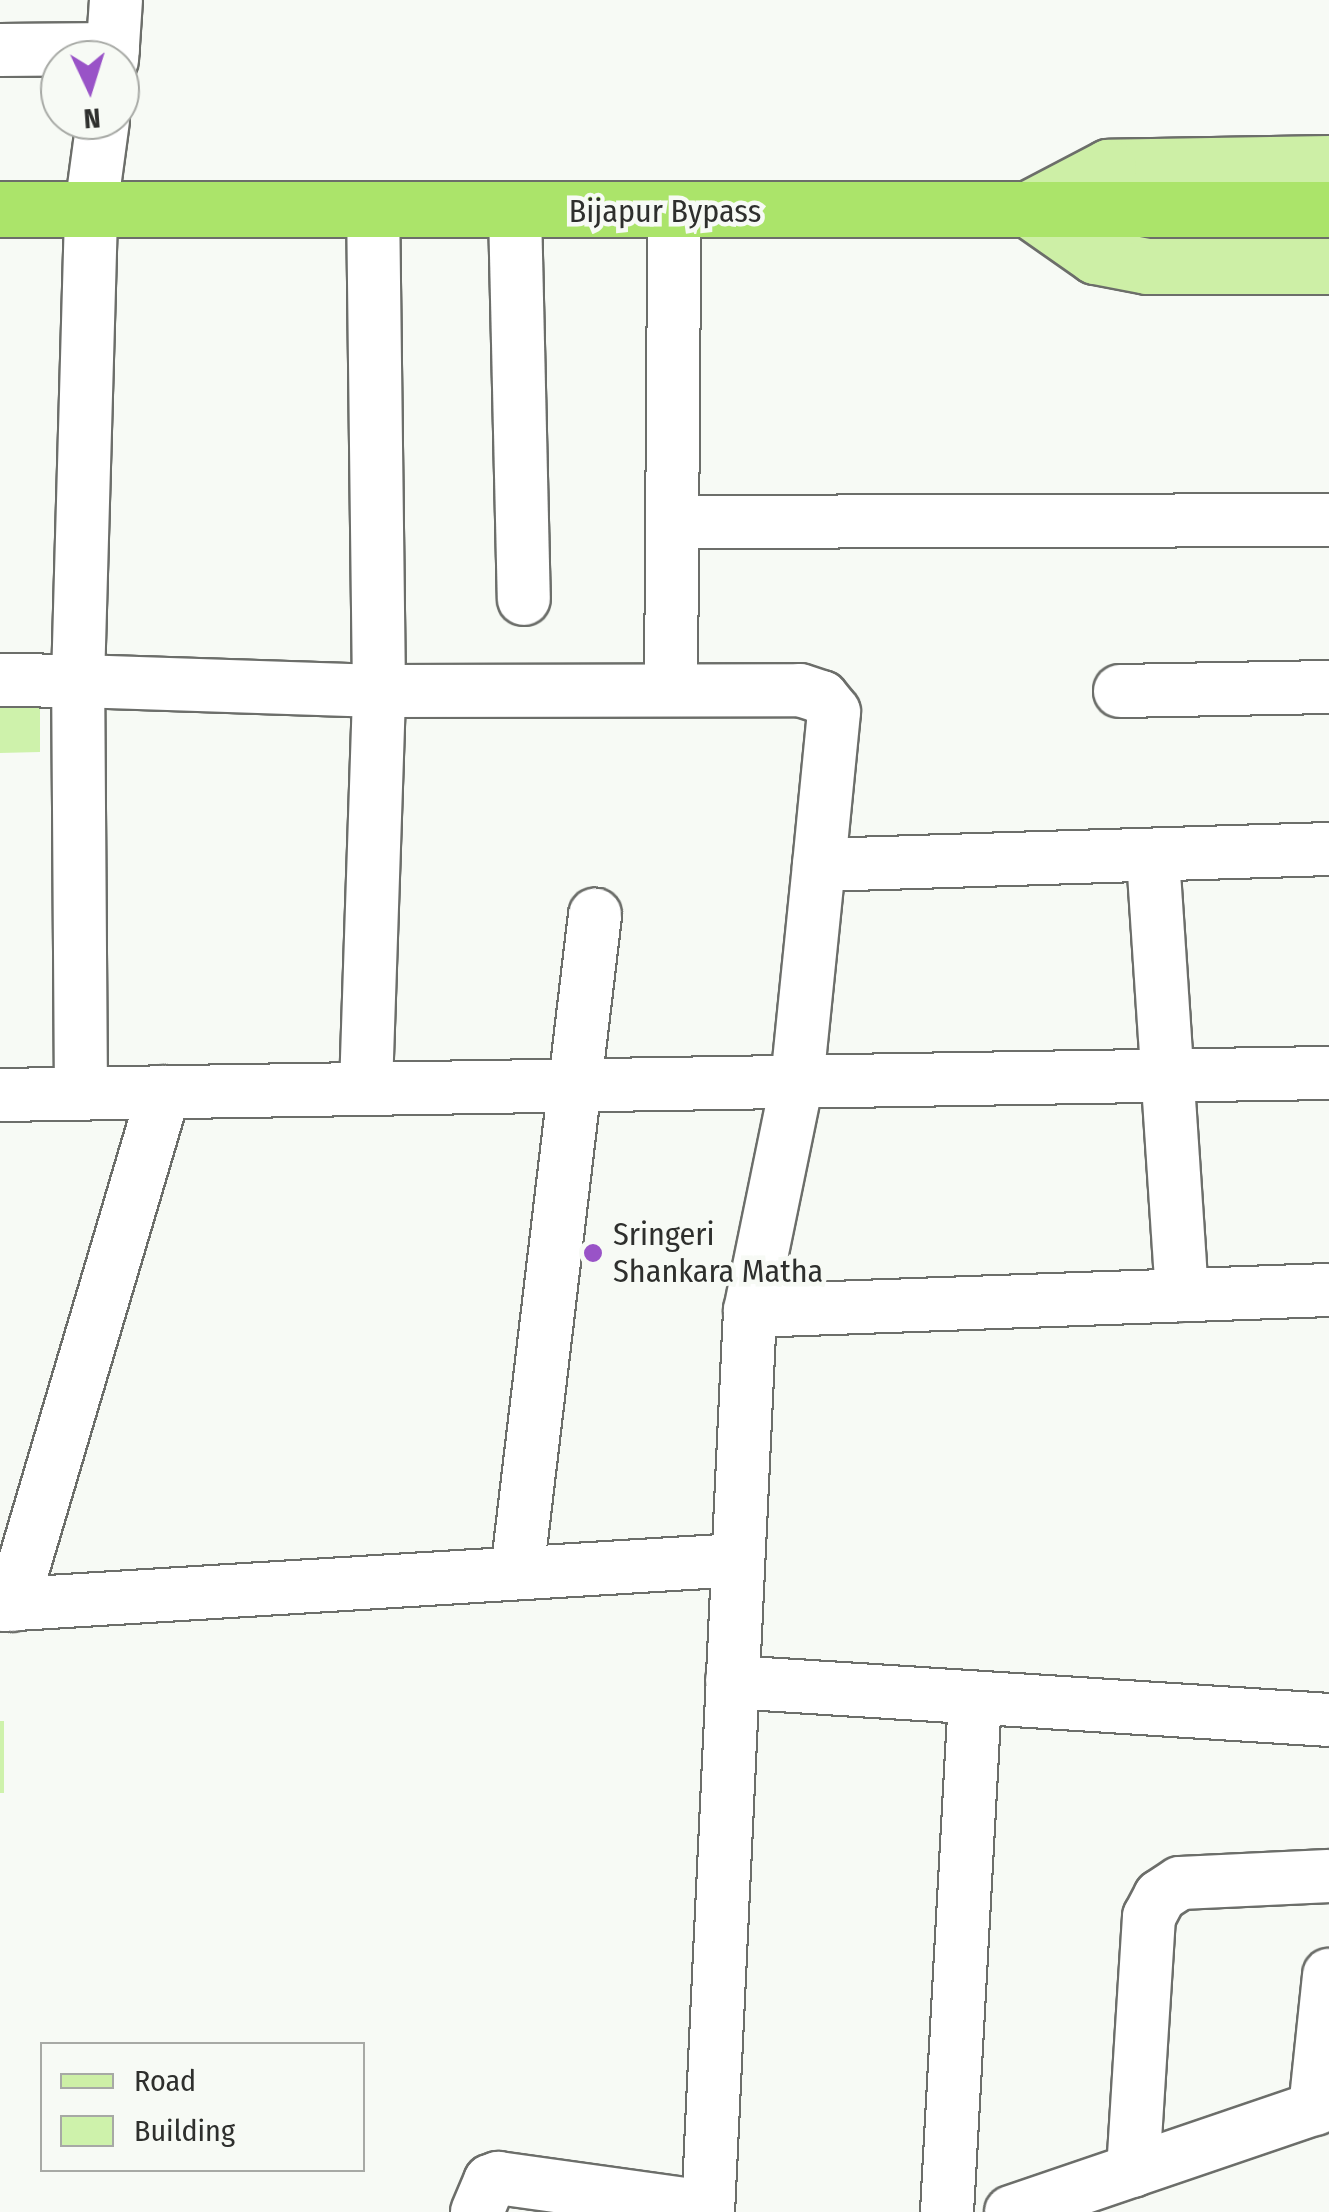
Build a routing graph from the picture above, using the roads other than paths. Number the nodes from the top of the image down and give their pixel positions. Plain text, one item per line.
1 (114, 36) edge
2 (0, 50) edge
3 (100, 140) edge
4 (1329, 164) edge
5 (90, 209) junction
6 (1028, 209) junction
7 (1329, 209) edge
8 (0, 210) edge
9 (372, 211) junction
10 (516, 211) junction
11 (674, 212) junction
12 (1329, 266) edge
13 (1329, 520) edge
14 (674, 522) junction
15 (524, 599) dead end
16 (0, 680) edge
17 (78, 681) junction
18 (1329, 687) edge
19 (672, 689) junction
20 (379, 691) junction
21 (1120, 691) dead end
22 (1329, 849) edge
23 (1152, 858) junction
24 (819, 865) junction
25 (595, 915) dead end
26 (1329, 1073) edge
27 (1166, 1076) junction
28 (796, 1082) junction
29 (572, 1085) junction
30 (366, 1088) junction
31 (164, 1092) junction
32 (0, 1094) edge
33 (81, 1094) junction
34 (1329, 1290) edge
35 (1182, 1296) junction
36 (750, 1311) junction
37 (738, 1560) junction
38 (517, 1573) junction
39 (6, 1605) edge
40 (732, 1682) junction
41 (974, 1698) junction
42 (1329, 1720) edge
43 (1329, 1876) edge
44 (1329, 1974) edge
45 (1322, 2107) edge
46 (1133, 2170) junction
47 (708, 2210) edge
48 (477, 2212) edge
49 (947, 2212) edge
50 (1010, 2212) edge

1 - 2 street
3 - 5 street
4 - 6 main road
5 - 8 highway, Bijapur Bypass
5 - 9 highway, Bijapur Bypass
5 - 17 street
6 - 7 highway, Bijapur Bypass
6 - 11 highway, Bijapur Bypass
6 - 12 main road
9 - 10 highway, Bijapur Bypass
9 - 20 street
10 - 11 highway, Bijapur Bypass
10 - 15 street
11 - 14 street
13 - 14 street
14 - 19 street
16 - 17 street
17 - 20 street
17 - 33 street
18 - 21 street
19 - 20 street
19 - 24 street
20 - 30 street
22 - 23 street
23 - 24 street
23 - 27 street
24 - 28 street
25 - 29 street
26 - 27 street
27 - 28 street
27 - 35 street
28 - 29 street
28 - 36 street
29 - 30 street
29 - 38 street
30 - 31 street
31 - 33 street
31 - 39 street
32 - 33 street
34 - 35 street
35 - 36 street
36 - 37 street
37 - 38 street
37 - 40 street
38 - 39 street
40 - 41 street
40 - 47 street
41 - 42 street
41 - 49 street
43 - 46 street
44 - 45 street
45 - 46 street
46 - 50 street
47 - 48 street

